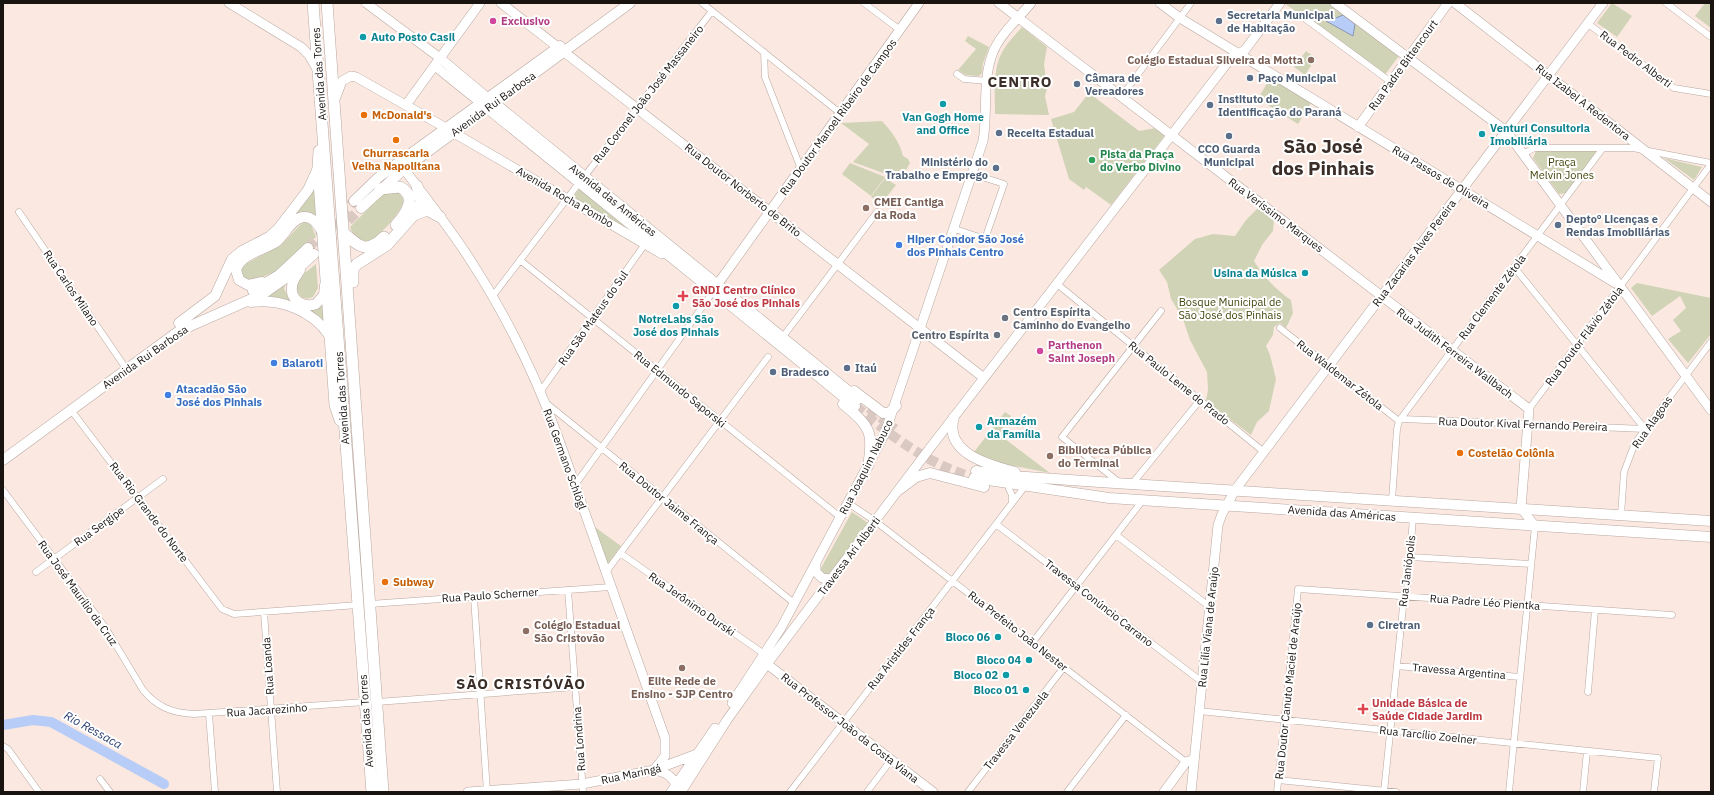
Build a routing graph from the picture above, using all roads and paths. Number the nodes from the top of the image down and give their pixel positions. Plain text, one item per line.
1 (229, 3) edge
2 (314, 3) edge
3 (327, 3) edge
4 (366, 3) edge
5 (480, 3) edge
6 (501, 3) edge
7 (619, 3) edge
8 (630, 3) edge
9 (702, 3) edge
10 (864, 3) edge
11 (919, 3) edge
12 (999, 3) edge
13 (1031, 3) edge
14 (1160, 3) edge
15 (1191, 3) edge
16 (1280, 3) edge
17 (1334, 3) edge
18 (1448, 3) edge
19 (1455, 3) edge
20 (1603, 3) edge
21 (1666, 3) edge
22 (712, 11) junction
23 (1300, 16) dead end
24 (1018, 18) junction
25 (1180, 18) junction
26 (1588, 23) junction
27 (900, 30) junction
28 (1711, 36) edge
29 (561, 49) junction
30 (764, 52) junction
31 (1238, 54) junction
32 (1409, 57) junction
33 (437, 62) junction
34 (318, 72) junction
35 (957, 74) dead end
36 (1548, 75) junction
37 (988, 81) junction
38 (1391, 82) junction
39 (1711, 94) edge
40 (1121, 97) junction
41 (335, 100) junction
42 (487, 103) junction
43 (406, 105) junction
44 (637, 108) junction
45 (840, 114) junction
46 (322, 120) junction
47 (1358, 127) junction
48 (450, 131) junction
49 (1506, 131) junction
50 (1172, 135) junction
51 (1603, 148) junction
52 (1642, 149) junction
53 (1523, 154) junction
54 (1711, 163) edge
55 (318, 168) junction
56 (404, 169) junction
57 (801, 169) junction
58 (973, 174) junction
59 (582, 180) junction
60 (417, 186) junction
61 (1693, 188) junction
62 (380, 190) junction
63 (1462, 190) junction
64 (567, 199) junction
65 (1711, 202) edge
66 (1560, 205) junction
67 (19, 212) dead end
68 (770, 212) junction
69 (877, 212) dead end
70 (414, 215) junction
71 (440, 217) junction
72 (955, 229) junction
73 (322, 231) junction
74 (344, 233) junction
75 (1538, 236) junction
76 (645, 244) junction
77 (520, 260) junction
78 (676, 262) junction
79 (838, 264) junction
80 (302, 266) junction
81 (1514, 268) junction
82 (279, 275) junction
83 (1057, 284) junction
84 (325, 285) junction
85 (1620, 286) junction
86 (715, 288) junction
87 (1382, 296) junction
88 (492, 297) junction
89 (349, 302) junction
90 (243, 304) junction
91 (1161, 310) dead end
92 (592, 318) junction
93 (179, 323) junction
94 (1280, 328) dead end
95 (921, 329) junction
96 (329, 336) junction
97 (782, 338) junction
98 (1711, 342) edge
99 (1577, 345) junction
100 (1133, 346) junction
101 (792, 351) junction
102 (1452, 351) junction
103 (768, 357) dead end
104 (123, 364) junction
105 (1329, 366) junction
106 (657, 370) junction
107 (1686, 375) junction
108 (984, 378) junction
109 (540, 392) junction
110 (1200, 400) junction
111 (545, 402) junction
112 (856, 402) tunnel mouth
113 (896, 406) junction
114 (1529, 409) junction
115 (71, 410) junction
116 (1711, 410) edge
117 (954, 417) junction
118 (1401, 420) junction
119 (720, 421) junction
120 (1528, 424) junction
121 (1645, 429) junction
122 (345, 432) junction
123 (601, 448) junction
124 (3, 452) edge
125 (1264, 452) junction
126 (3, 460) edge
127 (868, 466) junction
128 (1036, 477) junction
129 (163, 479) dead end
130 (1121, 484) junction
131 (1132, 484) junction
132 (575, 485) junction
133 (1025, 485) junction
134 (900, 488) junction
135 (1009, 489) junction
136 (3, 490) edge
137 (1235, 490) junction
138 (137, 497) junction
139 (663, 497) junction
140 (1143, 500) junction
141 (1392, 500) junction
142 (848, 503) junction
143 (1012, 504) junction
144 (1227, 505) junction
145 (1521, 508) junction
146 (1621, 515) junction
147 (840, 517) junction
148 (1413, 518) junction
149 (875, 521) junction
150 (1711, 521) edge
151 (996, 524) junction
152 (1535, 526) junction
153 (1116, 534) junction
154 (1711, 537) edge
155 (620, 554) junction
156 (1410, 557) junction
157 (54, 559) junction
158 (816, 563) junction
159 (1531, 564) junction
160 (36, 572) dead end
161 (606, 572) junction
162 (834, 576) junction
163 (952, 581) junction
164 (804, 584) junction
165 (1076, 586) junction
166 (611, 587) junction
167 (1298, 589) joint
168 (568, 590) junction
169 (821, 593) junction
170 (474, 597) junction
171 (1404, 597) junction
172 (794, 603) junction
173 (370, 604) junction
174 (358, 605) junction
175 (1527, 605) junction
176 (1210, 606) junction
177 (1595, 610) junction
178 (264, 612) junction
179 (1672, 615) dead end
180 (1032, 642) junction
181 (764, 654) junction
182 (767, 664) junction
183 (1397, 666) junction
184 (1064, 667) junction
185 (1520, 677) junction
186 (1202, 682) junction
187 (575, 687) junction
188 (1588, 692) dead end
189 (481, 694) junction
190 (365, 702) junction
191 (376, 702) junction
192 (271, 709) junction
193 (170, 711) joint
194 (1199, 711) junction
195 (209, 714) junction
196 (1126, 715) junction
197 (1284, 720) junction
198 (844, 722) junction
199 (1390, 731) junction
200 (1514, 744) junction
201 (3, 746) edge
202 (1587, 751) junction
203 (697, 754) junction
204 (891, 760) junction
205 (1191, 764) junction
206 (654, 770) junction
207 (100, 779) dead end
208 (1278, 780) junction
209 (582, 788) edge
210 (676, 790) edge
211 (487, 791) edge
212 (1384, 791) edge
213 (39, 792) edge
214 (110, 792) edge
215 (215, 792) edge
216 (276, 792) edge
217 (372, 792) edge
218 (383, 792) edge
219 (468, 792) edge
220 (790, 792) edge
221 (866, 792) edge
222 (933, 792) edge
223 (968, 792) edge
224 (1067, 792) edge
225 (1164, 792) edge
226 (1191, 792) edge
227 (1277, 792) edge
228 (1396, 792) edge
229 (1509, 792) edge
230 (1583, 792) edge
231 (1654, 792) edge

1 - 34 main road
2 - 34 highway, Avenida das Torres
3 - 41 highway, Avenida das Torres
4 - 33 main road, Avenida das Américas
5 - 33 main road
6 - 29 main road, Rua Doutor Norberto de Brito
7 - 29 main road, Avenida Rui Barbosa
8 - 29 main road, Avenida Rui Barbosa
9 - 22 street
10 - 27 street
11 - 27 main road, Rua Doutor Manoel Ribeiro de Campos
12 - 24 main road, Rua Veríssimo Marques
13 - 24 main road, Rua Joaquim Nabuco
14 - 25 main road, Rua Passos de Oliveira
15 - 25 street
16 - 31 main road, Travessa Ari Alberti
17 - 32 main road
18 - 32 main road, Rua Padre Bittencourt
19 - 36 main road, Rua Izabel A Redentora
20 - 26 main road, Rua Zacarias Alves Pereira
21 - 28 street
22 - 30 street
22 - 44 street, Rua Coronel João José Massaneiro
23 - 38 street
24 - 37 main road, Rua Joaquim Nabuco
24 - 40 main road, Rua Veríssimo Marques
25 - 31 main road, Rua Passos de Oliveira
25 - 40 street
26 - 36 main road, Rua Zacarias Alves Pereira
26 - 39 street, Rua Pedro Alberti
27 - 45 main road, Rua Doutor Manoel Ribeiro de Campos
29 - 42 main road, Avenida Rui Barbosa
29 - 44 main road, Rua Doutor Norberto de Brito
30 - 45 street
30 - 57 street
31 - 47 main road, Rua Passos de Oliveira
31 - 50 main road, Travessa Ari Alberti
32 - 38 main road, Rua Padre Bittencourt
32 - 49 main road
33 - 42 main road, Avenida das Américas
33 - 43 main road
34 - 46 highway, Avenida das Torres
35 - 37 street
36 - 49 main road, Rua Zacarias Alves Pereira
36 - 52 main road, Rua Izabel A Redentora
37 - 58 main road, Rua Joaquim Nabuco
38 - 47 main road, Rua Padre Bittencourt
40 - 50 main road, Rua Veríssimo Marques
41 - 43 main road, Avenida Rocha Pombo
41 - 74 highway, Avenida das Torres
42 - 48 main road, Avenida Rui Barbosa
42 - 59 main road, Avenida das Américas
43 - 48 main road, Avenida Rocha Pombo
44 - 59 street, Rua Coronel João José Massaneiro
44 - 68 main road, Rua Doutor Norberto de Brito
45 - 57 main road, Rua Doutor Manoel Ribeiro de Campos
46 - 55 highway
46 - 122 highway, Avenida das Torres
47 - 63 main road, Rua Passos de Oliveira
48 - 56 main road, Avenida Rui Barbosa
48 - 62 main road, Avenida Rui Barbosa
48 - 64 main road, Avenida Rocha Pombo
49 - 53 main road
49 - 63 main road, Rua Zacarias Alves Pereira
50 - 83 main road, Travessa Ari Alberti
50 - 87 main road, Rua Veríssimo Marques
51 - 52 street
51 - 53 street
51 - 66 street, Rua Clemente Zétola
52 - 54 street
52 - 61 main road, Rua Izabel A Redentora
53 - 66 main road
54 - 61 street, Rua Doutor Flávio Zétola
55 - 73 highway
55 - 93 main road
56 - 60 main road, Rua Germano Schlögl
56 - 62 main road, Avenida Rui Barbosa
57 - 68 main road, Rua Doutor Manoel Ribeiro de Campos
58 - 72 main road, Rua Joaquim Nabuco
58 - 72 street
59 - 64 street, Rua Coronel João José Massaneiro
59 - 78 main road, Avenida das Américas
59 - 86 main road, Avenida das Américas
60 - 70 highway
60 - 71 main road, Rua Germano Schlögl
61 - 65 main road, Rua Izabel A Redentora
61 - 85 street, Rua Doutor Flávio Zétola
62 - 74 highway
63 - 75 main road, Rua Passos de Oliveira
63 - 87 main road, Rua Zacarias Alves Pereira
64 - 76 main road, Avenida Rocha Pombo
64 - 77 street, Rua Coronel João José Massaneiro
66 - 75 street, Rua Clemente Zétola
66 - 85 main road
67 - 104 street, Rua Carlos Milano
68 - 79 main road, Rua Doutor Norberto de Brito
68 - 86 main road, Rua Doutor Manoel Ribeiro de Campos
69 - 79 street
70 - 71 highway
70 - 89 highway
71 - 88 main road, Rua Germano Schlögl
72 - 95 main road, Rua Joaquim Nabuco
73 - 82 main road
73 - 84 highway
74 - 89 highway, Avenida das Torres
75 - 81 street, Rua Clemente Zétola
75 - 85 main road, Rua Passos de Oliveira
76 - 78 main road, Avenida Rocha Pombo
76 - 92 street, Rua São Mateus do Sul
77 - 88 street, Rua Coronel João José Massaneiro
77 - 92 street, Rua Edmundo Saporski
78 - 86 main road, Avenida das Américas
79 - 95 main road, Rua Doutor Norberto de Brito
79 - 97 street
80 - 82 main road, Avenida Rui Barbosa
80 - 84 main road
80 - 90 main road, Avenida Rui Barbosa
81 - 99 street
81 - 102 street, Rua Clemente Zétola
82 - 93 main road, Avenida Rui Barbosa
83 - 100 street, Rua Paulo Leme do Prado
83 - 108 main road, Travessa Ari Alberti
84 - 96 highway
85 - 99 street, Rua Doutor Flávio Zétola
85 - 107 main road
86 - 97 main road, Avenida das Américas
86 - 101 main road, Avenida das Américas
86 - 106 street, Rua Doutor Manoel Ribeiro de Campos
87 - 102 main road, Rua Judith Ferreira Wallbach
87 - 105 main road, Rua Zacarias Alves Pereira
88 - 109 main road, Rua Germano Schlögl
89 - 173 highway, Avenida das Torres
90 - 96 main road
90 - 115 main road, Avenida Rui Barbosa
91 - 100 street
92 - 106 street, Rua Edmundo Saporski
92 - 109 street, Rua São Mateus do Sul
93 - 104 main road, Avenida Rui Barbosa
94 - 105 street, Rua Waldemar Zétola
95 - 108 main road, Rua Doutor Norberto de Brito
95 - 113 main road, Rua Joaquim Nabuco
96 - 122 highway
97 - 101 main road, Avenida das Américas
98 - 107 street, Rua Alagoas
99 - 114 street, Rua Doutor Flávio Zétola
99 - 121 street
100 - 110 street, Rua Paulo Leme do Prado
100 - 130 street
101 - 112 main road, Avenida das Américas
101 - 113 main road
101 - 127 main road
102 - 114 main road, Rua Judith Ferreira Wallbach
102 - 118 street, Rua Clemente Zétola
103 - 119 street
104 - 124 main road, Avenida Rui Barbosa
105 - 118 street, Rua Waldemar Zétola
105 - 125 main road, Rua Zacarias Alves Pereira
106 - 119 street, Rua Edmundo Saporski
106 - 123 street, Rua Doutor Manoel Ribeiro de Campos
107 - 116 main road
107 - 121 street, Rua Alagoas
108 - 117 main road, Travessa Ari Alberti
109 - 111 main road, Rua Germano Schlögl
110 - 125 street, Rua Paulo Leme do Prado
110 - 131 street
111 - 123 street, Rua Doutor Jaime França
111 - 132 main road, Rua Germano Schlögl
113 - 127 main road, Rua Joaquim Nabuco
114 - 120 main road
115 - 126 main road, Avenida Rui Barbosa
115 - 138 street, Rua Rio Grande do Norte
117 - 128 main road
117 - 134 main road, Travessa Ari Alberti
118 - 120 street, Rua Doutor Kival Fernando Pereira
118 - 141 street, Rua Clemente Zétola
119 - 139 street
119 - 147 street, Rua Edmundo Saporski
120 - 121 street, Rua Doutor Kival Fernando Pereira
120 - 145 main road
121 - 146 street, Rua Alagoas
122 - 174 highway, Avenida das Torres
123 - 132 street, Rua Doutor Manoel Ribeiro de Campos
123 - 139 street, Rua Doutor Jaime França
125 - 137 main road, Rua Zacarias Alves Pereira
127 - 142 main road, Rua Joaquim Nabuco
128 - 130 main road, Avenida das Américas
128 - 133 main road, Avenida das Américas
129 - 138 street, Rua Sergipe
130 - 131 main road, Avenida das Américas
131 - 137 main road, Avenida das Américas
132 - 161 main road, Rua Germano Schlögl
133 - 135 main road
133 - 140 main road, Avenida das Américas
133 - 143 street, Rua Aristides França
134 - 135 main road
134 - 149 main road, Travessa Ari Alberti
135 - 143 street
136 - 157 street, Rua José Maurílio da Cruz
137 - 141 main road, Avenida das Américas
137 - 144 main road, Rua Zacarias Alves Pereira
138 - 157 street, Rua Sergipe
138 - 178 street, Rua Rio Grande do Norte
139 - 155 street
139 - 172 street, Rua Doutor Jaime França
140 - 144 main road, Avenida das Américas
140 - 153 street
141 - 145 main road, Avenida das Américas
142 - 147 main road, Rua Joaquim Nabuco
142 - 149 street, Rua Prefeito João Nester
143 - 151 street, Rua Aristides França
144 - 148 main road, Avenida das Américas
144 - 176 main road, Rua Lília Viana de Araújo
145 - 146 main road, Avenida das Américas
145 - 152 main road
146 - 150 main road, Avenida das Américas
147 - 158 main road, Rua Joaquim Nabuco
148 - 152 main road, Avenida das Américas
148 - 156 street, Rua Janiópolis
149 - 162 main road, Travessa Ari Alberti
149 - 163 street, Rua Prefeito João Nester
151 - 163 street, Rua Aristides França
151 - 165 street, Travessa Conúncio Carrano
152 - 154 main road, Avenida das Américas
152 - 159 street
153 - 165 street
153 - 176 street
155 - 161 street
155 - 181 street, Rua Jerônimo Durski
156 - 159 street
156 - 171 street, Rua Janiópolis
157 - 160 street, Rua Sergipe
157 - 193 street, Rua José Maurílio da Cruz
158 - 162 main road
158 - 164 main road, Rua Joaquim Nabuco
159 - 175 street
161 - 166 main road, Rua Germano Schlögl
162 - 169 main road, Travessa Ari Alberti
163 - 180 street, Rua Prefeito João Nester
163 - 198 street, Rua Aristides França
164 - 169 main road
164 - 172 main road, Rua Joaquim Nabuco
165 - 180 street
165 - 186 street, Travessa Conúncio Carrano
166 - 168 street, Rua Paulo Scherner
166 - 206 main road, Rua Germano Schlögl
167 - 171 street, Rua Padre Léo Pientka
167 - 197 street, Rua Doutor Canuto Maciel de Araújo
168 - 170 street, Rua Paulo Scherner
168 - 187 street, Rua Londrina
169 - 182 main road, Travessa Ari Alberti
170 - 173 street, Rua Paulo Scherner
170 - 189 street
171 - 175 street, Rua Padre Léo Pientka
171 - 183 street, Rua Janiópolis
172 - 181 main road, Rua Joaquim Nabuco
173 - 191 highway, Avenida das Torres
174 - 178 street
174 - 190 highway, Avenida das Torres
175 - 177 street, Rua Padre Léo Pientka
175 - 185 street
176 - 186 main road, Rua Lília Viana de Araújo
177 - 179 street, Rua Padre Léo Pientka
177 - 188 street
178 - 192 street, Rua Loanda
180 - 184 street, Rua Prefeito João Nester
181 - 203 main road, Rua Joaquim Nabuco
182 - 198 main road, Rua Professor João da Costa Viana
182 - 210 main road
183 - 185 street, Travessa Argentina
183 - 199 street, Rua Janiópolis
184 - 196 street, Rua Prefeito João Nester
184 - 223 street, Travessa Venezuela
185 - 200 street
186 - 194 main road, Rua Lília Viana de Araújo
187 - 189 street
187 - 209 street, Rua Londrina
189 - 191 street
189 - 211 street
190 - 192 street, Rua Jacarezinho
190 - 217 highway, Avenida das Torres
191 - 218 highway, Avenida das Torres
192 - 195 street, Rua Jacarezinho
192 - 216 street, Rua Loanda
193 - 195 street, Rua Jacarezinho
194 - 197 street, Rua Tarcílio Zoelner
194 - 205 main road, Rua Lília Viana de Araújo
195 - 215 street
196 - 205 street, Rua Prefeito João Nester
196 - 224 street
197 - 199 street, Rua Tarcílio Zoelner
197 - 208 street, Rua Doutor Canuto Maciel de Araújo
198 - 204 main road, Rua Professor João da Costa Viana
198 - 220 street, Rua Aristides França
199 - 200 street, Rua Tarcílio Zoelner
199 - 212 street, Rua Janiópolis
200 - 202 street, Rua Tarcílio Zoelner
200 - 229 street
201 - 213 street
202 - 230 street
202 - 231 street, Rua Tarcílio Zoelner
203 - 206 main road, Rua Maringá
203 - 210 main road, Rua Joaquim Nabuco
204 - 221 street
204 - 222 main road, Rua Professor João da Costa Viana
205 - 225 main road
205 - 226 main road, Rua Lília Viana de Araújo
206 - 209 main road, Rua Maringá
206 - 210 main road
207 - 214 street
208 - 212 street
208 - 227 street, Rua Doutor Canuto Maciel de Araújo
209 - 211 main road, Rua Maringá
211 - 219 main road, Rua Maringá
212 - 228 street

